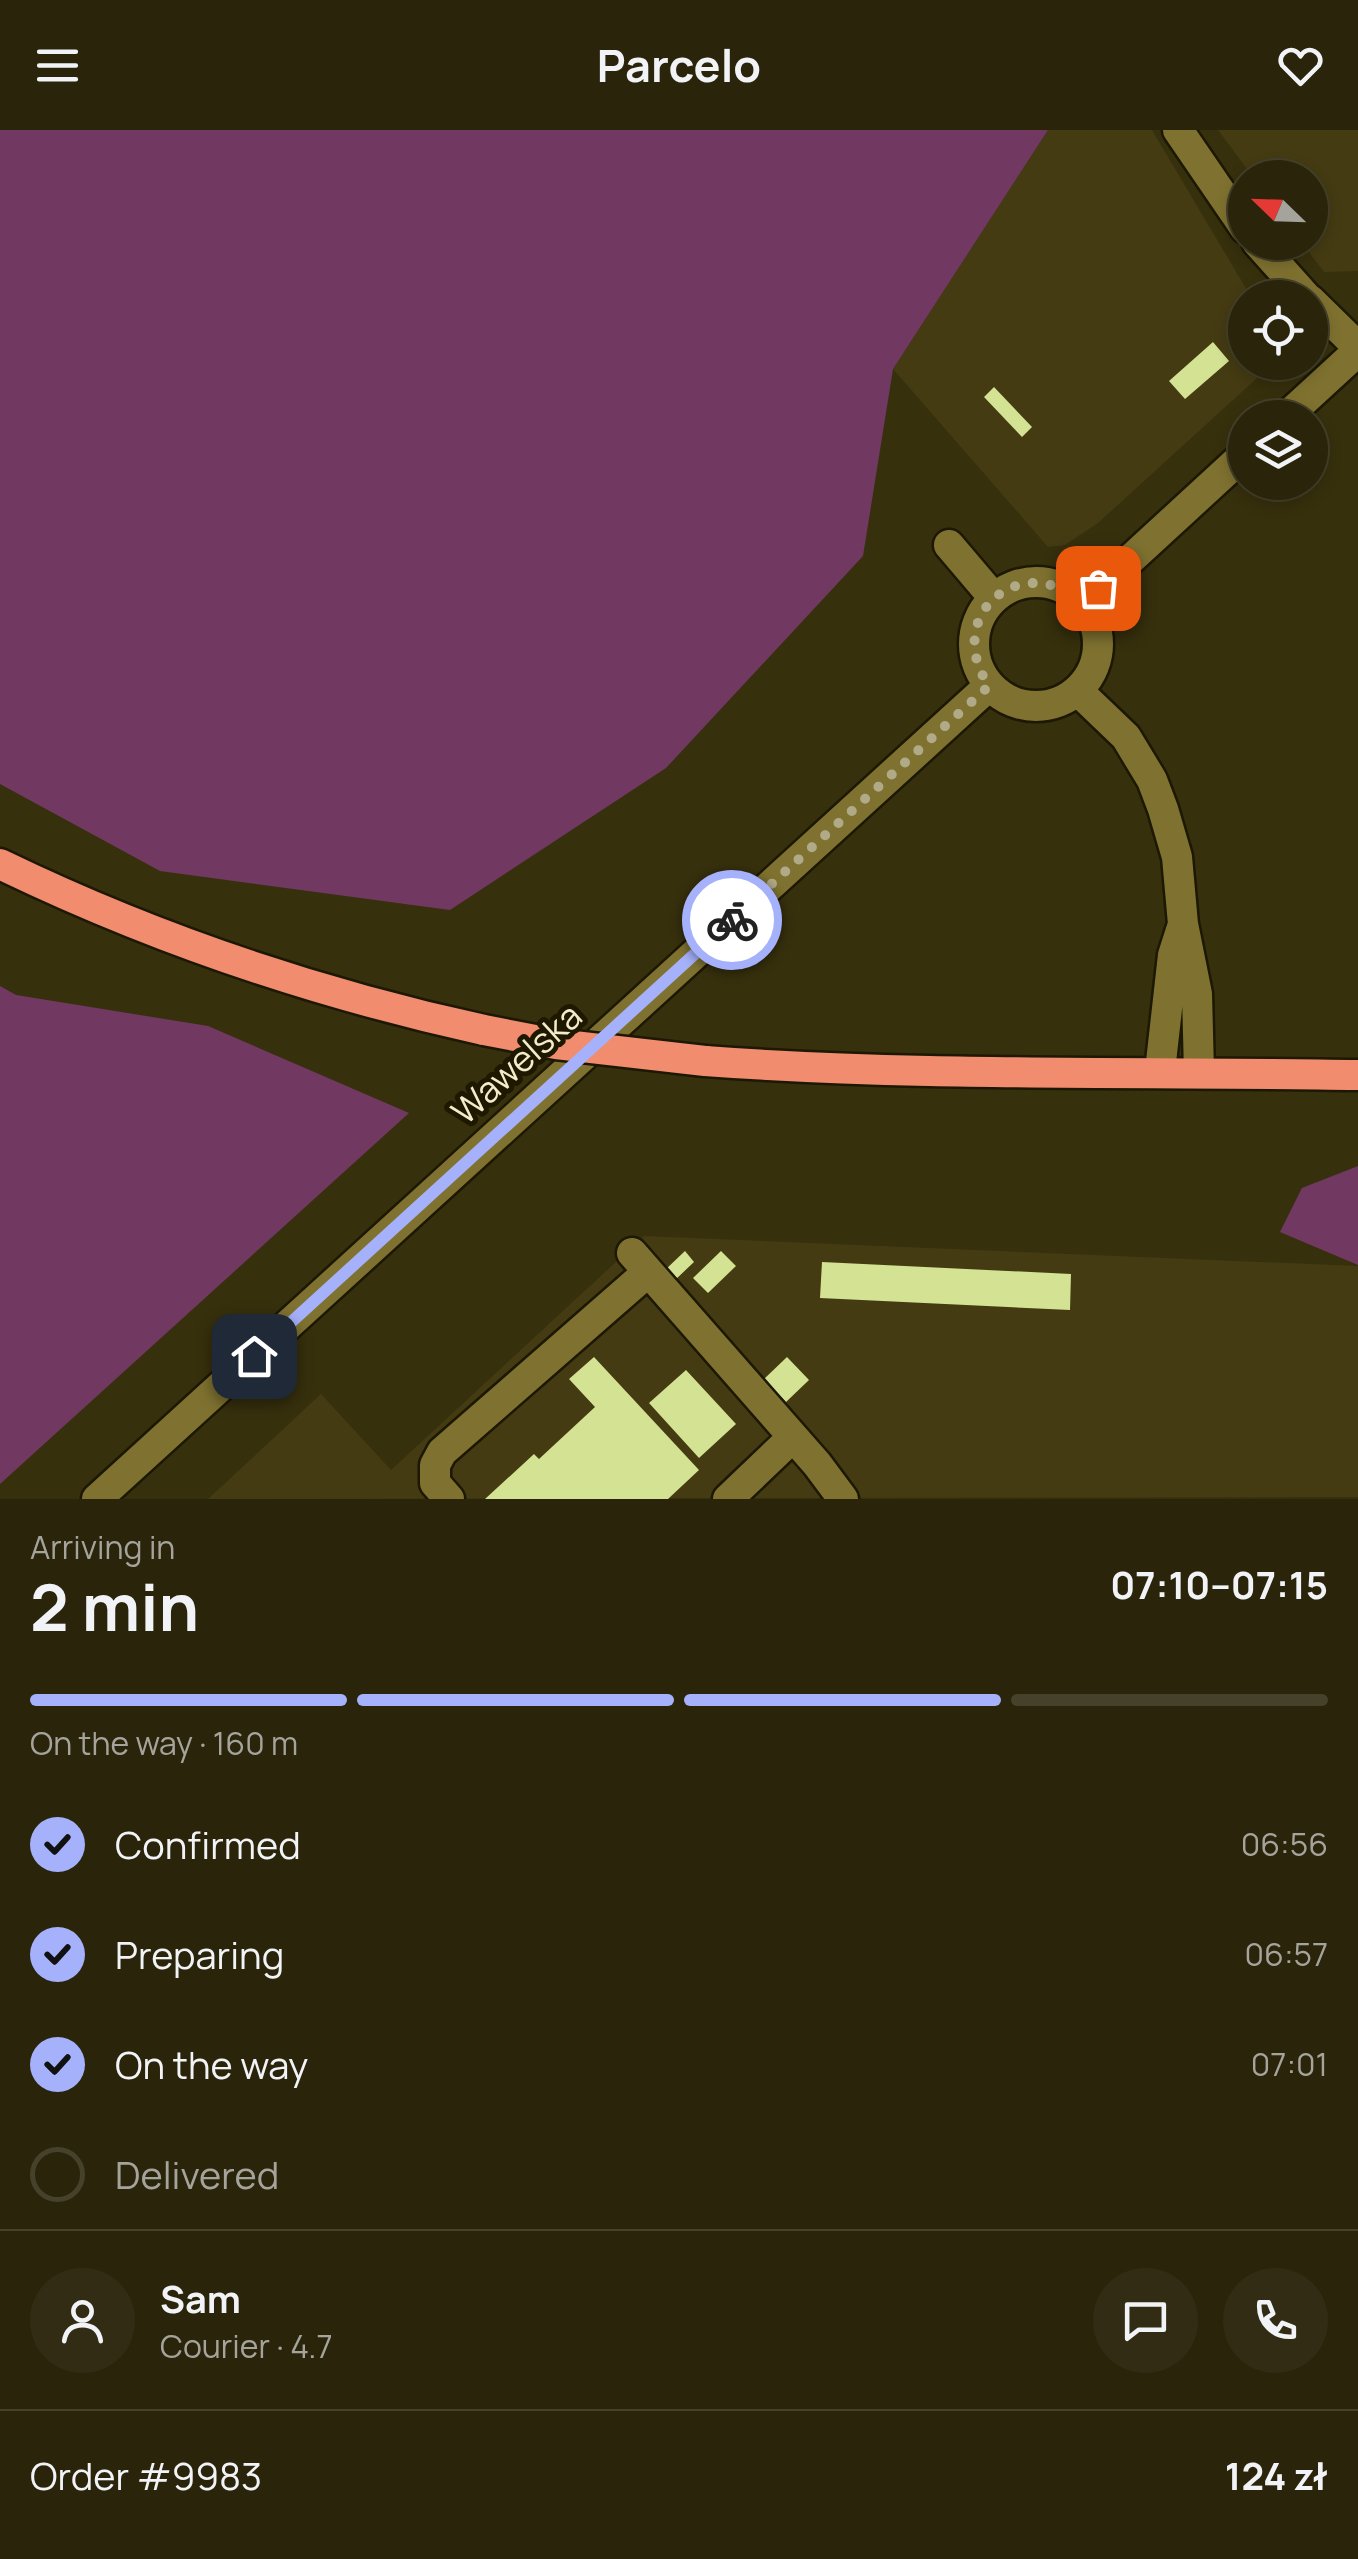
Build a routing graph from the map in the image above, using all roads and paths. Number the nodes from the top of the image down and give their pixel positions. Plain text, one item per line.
1 (1178, 130) edge
2 (1228, 203) edge
3 (1273, 260) edge
4 (1292, 280) edge
5 (1328, 318) edge
6 (1358, 349) edge
7 (1304, 400) edge
8 (1228, 470) edge
9 (949, 545) dead end
10 (994, 598) junction
11 (1083, 602) junction
12 (989, 686) junction
13 (1078, 691) junction
14 (0, 864) edge
15 (1183, 924) junction
16 (1160, 1071) junction
17 (1199, 1072) junction
18 (1358, 1076) edge
19 (793, 1437) junction
20 (97, 1499) edge
21 (449, 1499) edge
22 (728, 1499) edge
23 (843, 1499) edge

1 - 2 street
3 - 4 street
5 - 6 street
6 - 7 street
8 - 11 street
9 - 10 street
10 - 11 street
10 - 12 street
11 - 13 street
12 - 13 street
12 - 20 street, Wawelska
13 - 15 street
14 - 16 highway, bridge
15 - 16 street
15 - 17 street
16 - 17 highway
17 - 18 highway
19 - 21 street
19 - 22 street
19 - 23 street

